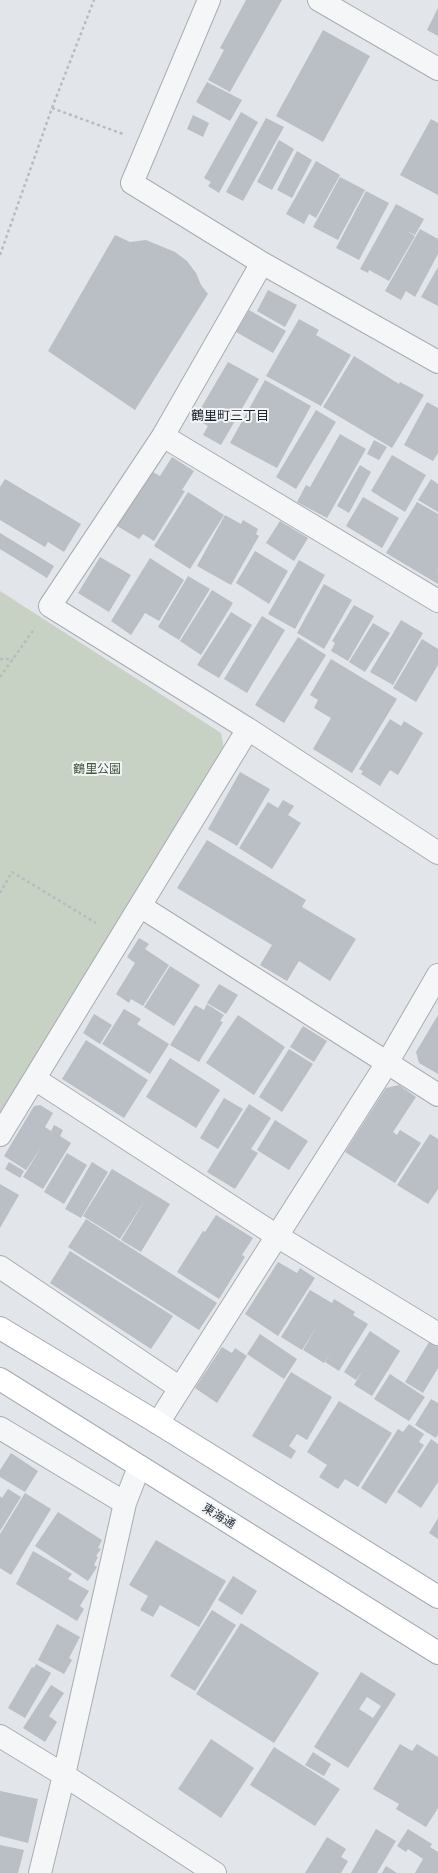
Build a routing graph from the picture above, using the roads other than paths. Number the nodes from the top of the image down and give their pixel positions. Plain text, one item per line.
1 (209, 0) edge
2 (319, 0) edge
3 (438, 70) edge
4 (262, 263) junction
5 (438, 362) edge
6 (163, 436) junction
7 (438, 601) edge
8 (248, 730) junction
9 (438, 853) edge
10 (140, 906) junction
11 (438, 975) edge
12 (386, 1063) junction
13 (35, 1078) junction
14 (438, 1094) edge
15 (0, 1135) edge
16 (277, 1236) junction
17 (0, 1267) edge
18 (0, 1328) edge
19 (438, 1334) edge
20 (0, 1379) edge
21 (180, 1388) junction
22 (158, 1423) junction
23 (0, 1428) edge
24 (139, 1467) junction
25 (125, 1503) junction
26 (438, 1597) edge
27 (438, 1653) edge
28 (0, 1736) edge
29 (64, 1774) junction
30 (40, 1873) edge
31 (215, 1873) edge

1 - 4 street
2 - 3 street
4 - 5 street
4 - 6 street
6 - 7 street
6 - 8 street
8 - 9 street
8 - 10 street
10 - 12 street
10 - 13 street
11 - 12 street
12 - 14 street
12 - 16 street
13 - 15 street
13 - 16 street
16 - 19 street
16 - 21 street
17 - 21 street
18 - 22 main road
20 - 24 main road, 東海通
21 - 22 street
22 - 26 main road
23 - 25 street
24 - 25 street
24 - 27 main road, 東海通
25 - 29 street
28 - 29 street
29 - 30 street
29 - 31 street

